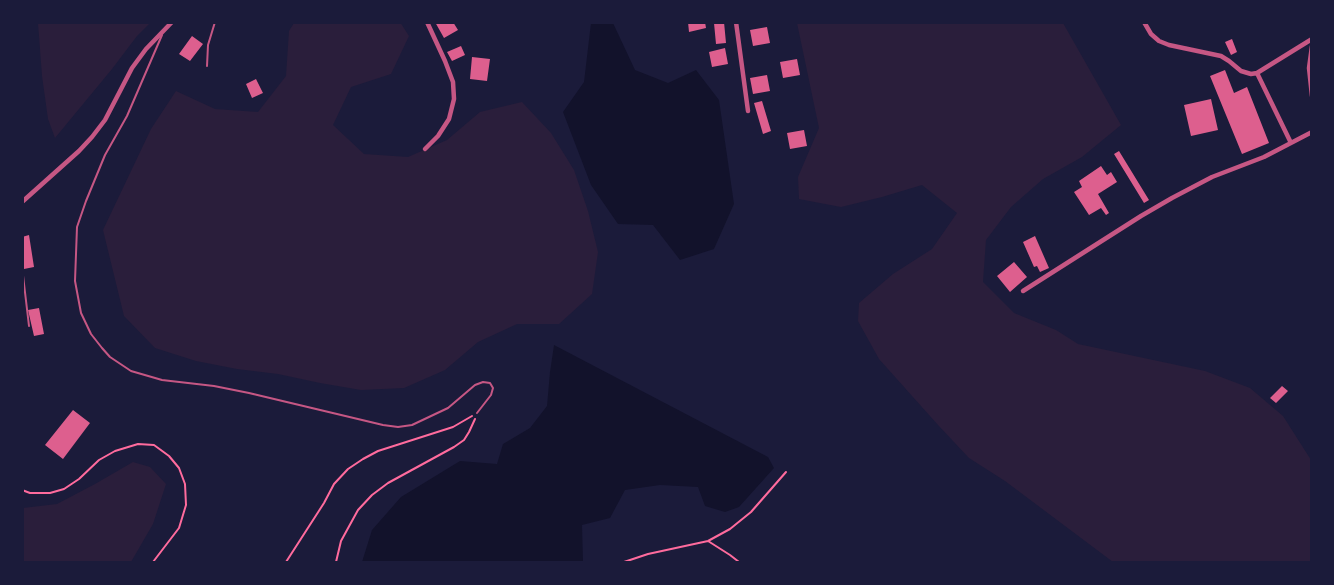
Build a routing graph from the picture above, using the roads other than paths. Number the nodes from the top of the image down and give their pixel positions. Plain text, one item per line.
1 (172, 22) edge
2 (215, 22) edge
3 (427, 22) edge
4 (736, 22) edge
5 (1144, 22) edge
6 (164, 30) junction
7 (1311, 39) edge
8 (1311, 46) edge
9 (207, 66) dead end
10 (1257, 73) junction
11 (1311, 96) edge
12 (748, 111) dead end
13 (1311, 132) edge
14 (1291, 143) junction
15 (425, 149) dead end
16 (22, 202) edge
17 (22, 267) edge
18 (1023, 291) dead end
19 (29, 326) dead end
20 (477, 413) road end

1 - 6 street
2 - 9 lane
3 - 15 street
4 - 12 street
5 - 10 street
6 - 16 street
6 - 20 lane
7 - 10 street
8 - 11 street
10 - 14 street
13 - 14 street
14 - 18 street
17 - 19 lane

